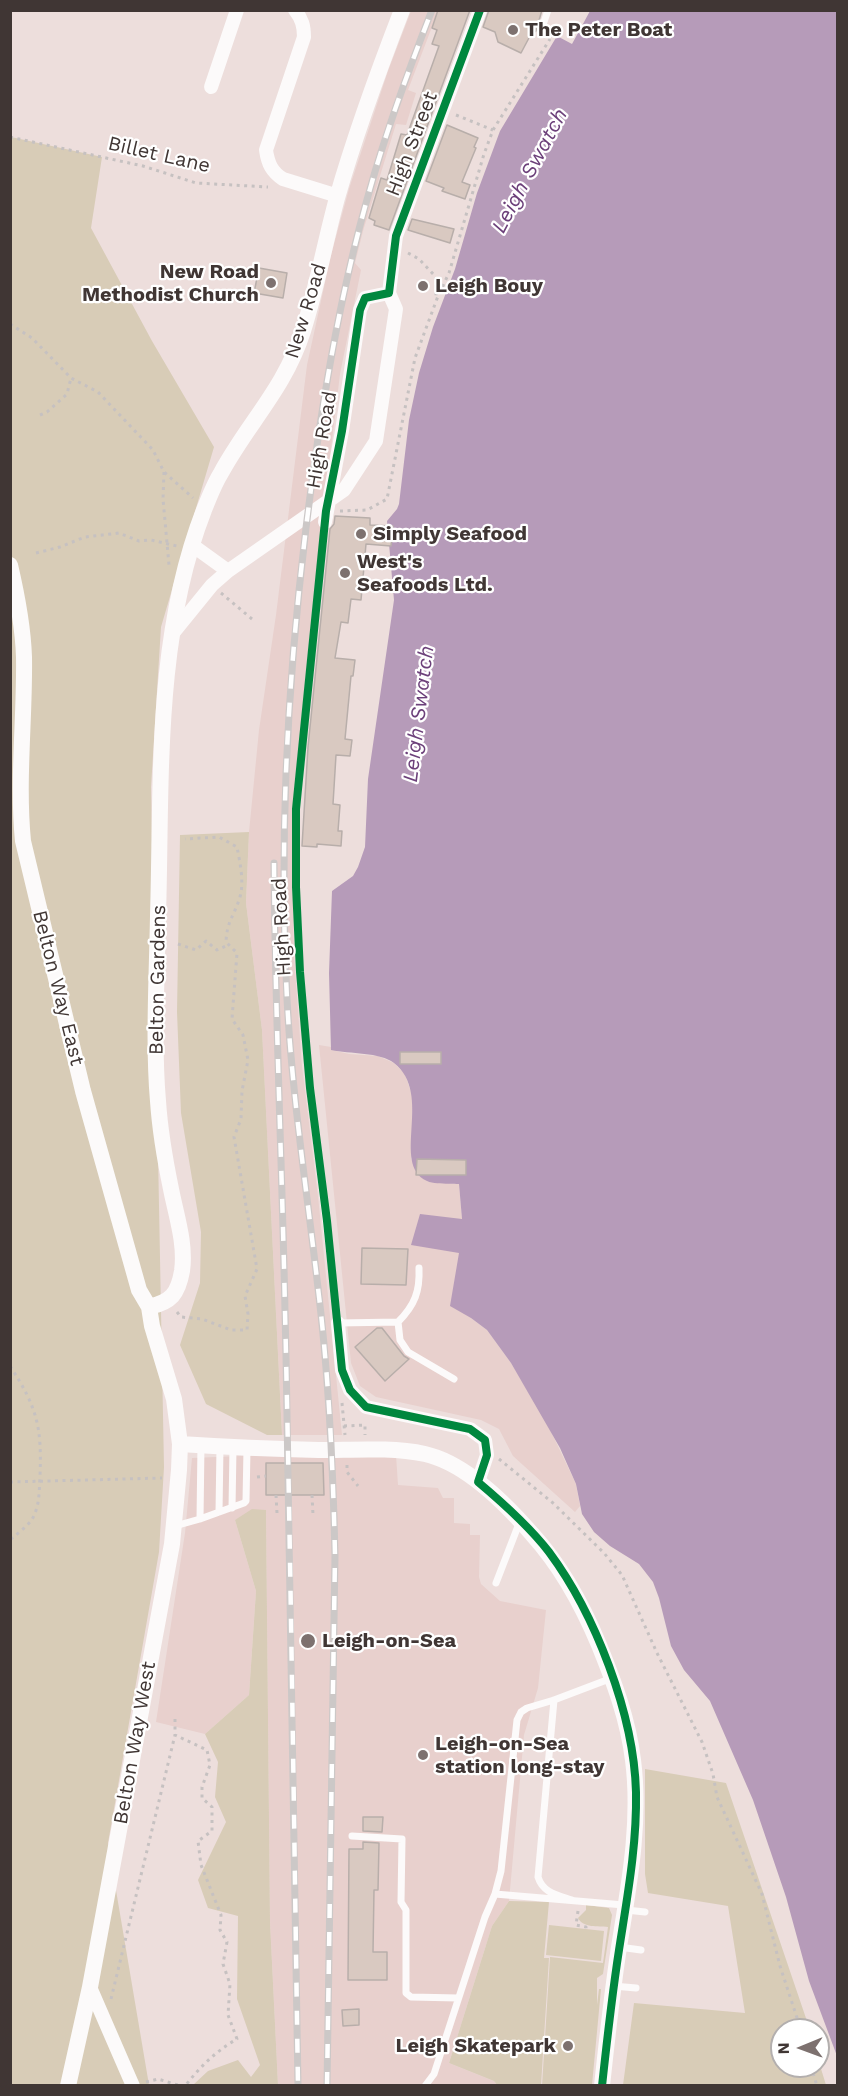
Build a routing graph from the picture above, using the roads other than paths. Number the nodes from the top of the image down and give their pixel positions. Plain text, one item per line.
1 (237, 10) edge
2 (295, 10) edge
3 (402, 10) edge
4 (480, 10) edge
5 (548, 10) edge
6 (541, 32) road end
7 (211, 87) dead end
8 (338, 196) junction
9 (389, 293) junction
10 (325, 517) joint
11 (191, 547) junction
12 (10, 566) edge
13 (231, 569) junction
14 (172, 633) junction
15 (419, 1268) dead end
16 (149, 1307) junction
17 (398, 1322) junction
18 (338, 1323) junction
19 (454, 1379) dead end
20 (174, 1399) joint
21 (180, 1444) junction
22 (201, 1445) junction
23 (239, 1448) junction
24 (478, 1482) junction
25 (232, 1508) junction
26 (219, 1512) junction
27 (200, 1519) junction
28 (521, 1520) junction
29 (175, 1526) junction
30 (496, 1583) dead end
31 (613, 1678) junction
32 (554, 1701) junction
33 (352, 1836) dead end
34 (495, 1894) junction
35 (575, 1900) junction
36 (626, 1908) junction
37 (645, 1912) dead end
38 (619, 1947) junction
39 (641, 1950) dead end
40 (614, 1986) junction
41 (90, 1987) junction
42 (636, 1988) dead end
43 (458, 1998) junction
44 (68, 2085) edge
45 (134, 2085) edge
46 (425, 2085) edge
47 (602, 2085) edge

1 - 7 street
2 - 8 street
3 - 8 street, New Road
4 - 9 street, High Street
5 - 6 lane
8 - 11 street, New Road
9 - 10 street, High Road
9 - 13 street, High Street
10 - 18 lane, High Road
11 - 13 street
11 - 14 street, New Road
12 - 16 street, Belton Way East
13 - 14 street
14 - 16 street, Belton Gardens
15 - 17 lane
16 - 20 street, Belton Way East
17 - 18 lane
17 - 19 lane
18 - 24 street, High Road
20 - 21 street, Belton Way West
21 - 22 street
21 - 29 street, Belton Way West
22 - 23 street
22 - 27 lane
23 - 24 street
23 - 25 lane
23 - 25 lane
23 - 26 lane
24 - 28 street
25 - 26 lane
26 - 27 lane
27 - 29 lane
28 - 30 lane
28 - 31 street
29 - 41 street, Belton Way West
31 - 32 lane
31 - 36 street
32 - 34 lane
32 - 35 lane
33 - 43 lane
34 - 35 lane
34 - 43 lane
35 - 36 lane
36 - 37 lane
36 - 38 street
38 - 39 lane
38 - 40 street
40 - 42 lane
40 - 47 street
41 - 44 street, Belton Way West
41 - 45 street
43 - 46 lane

